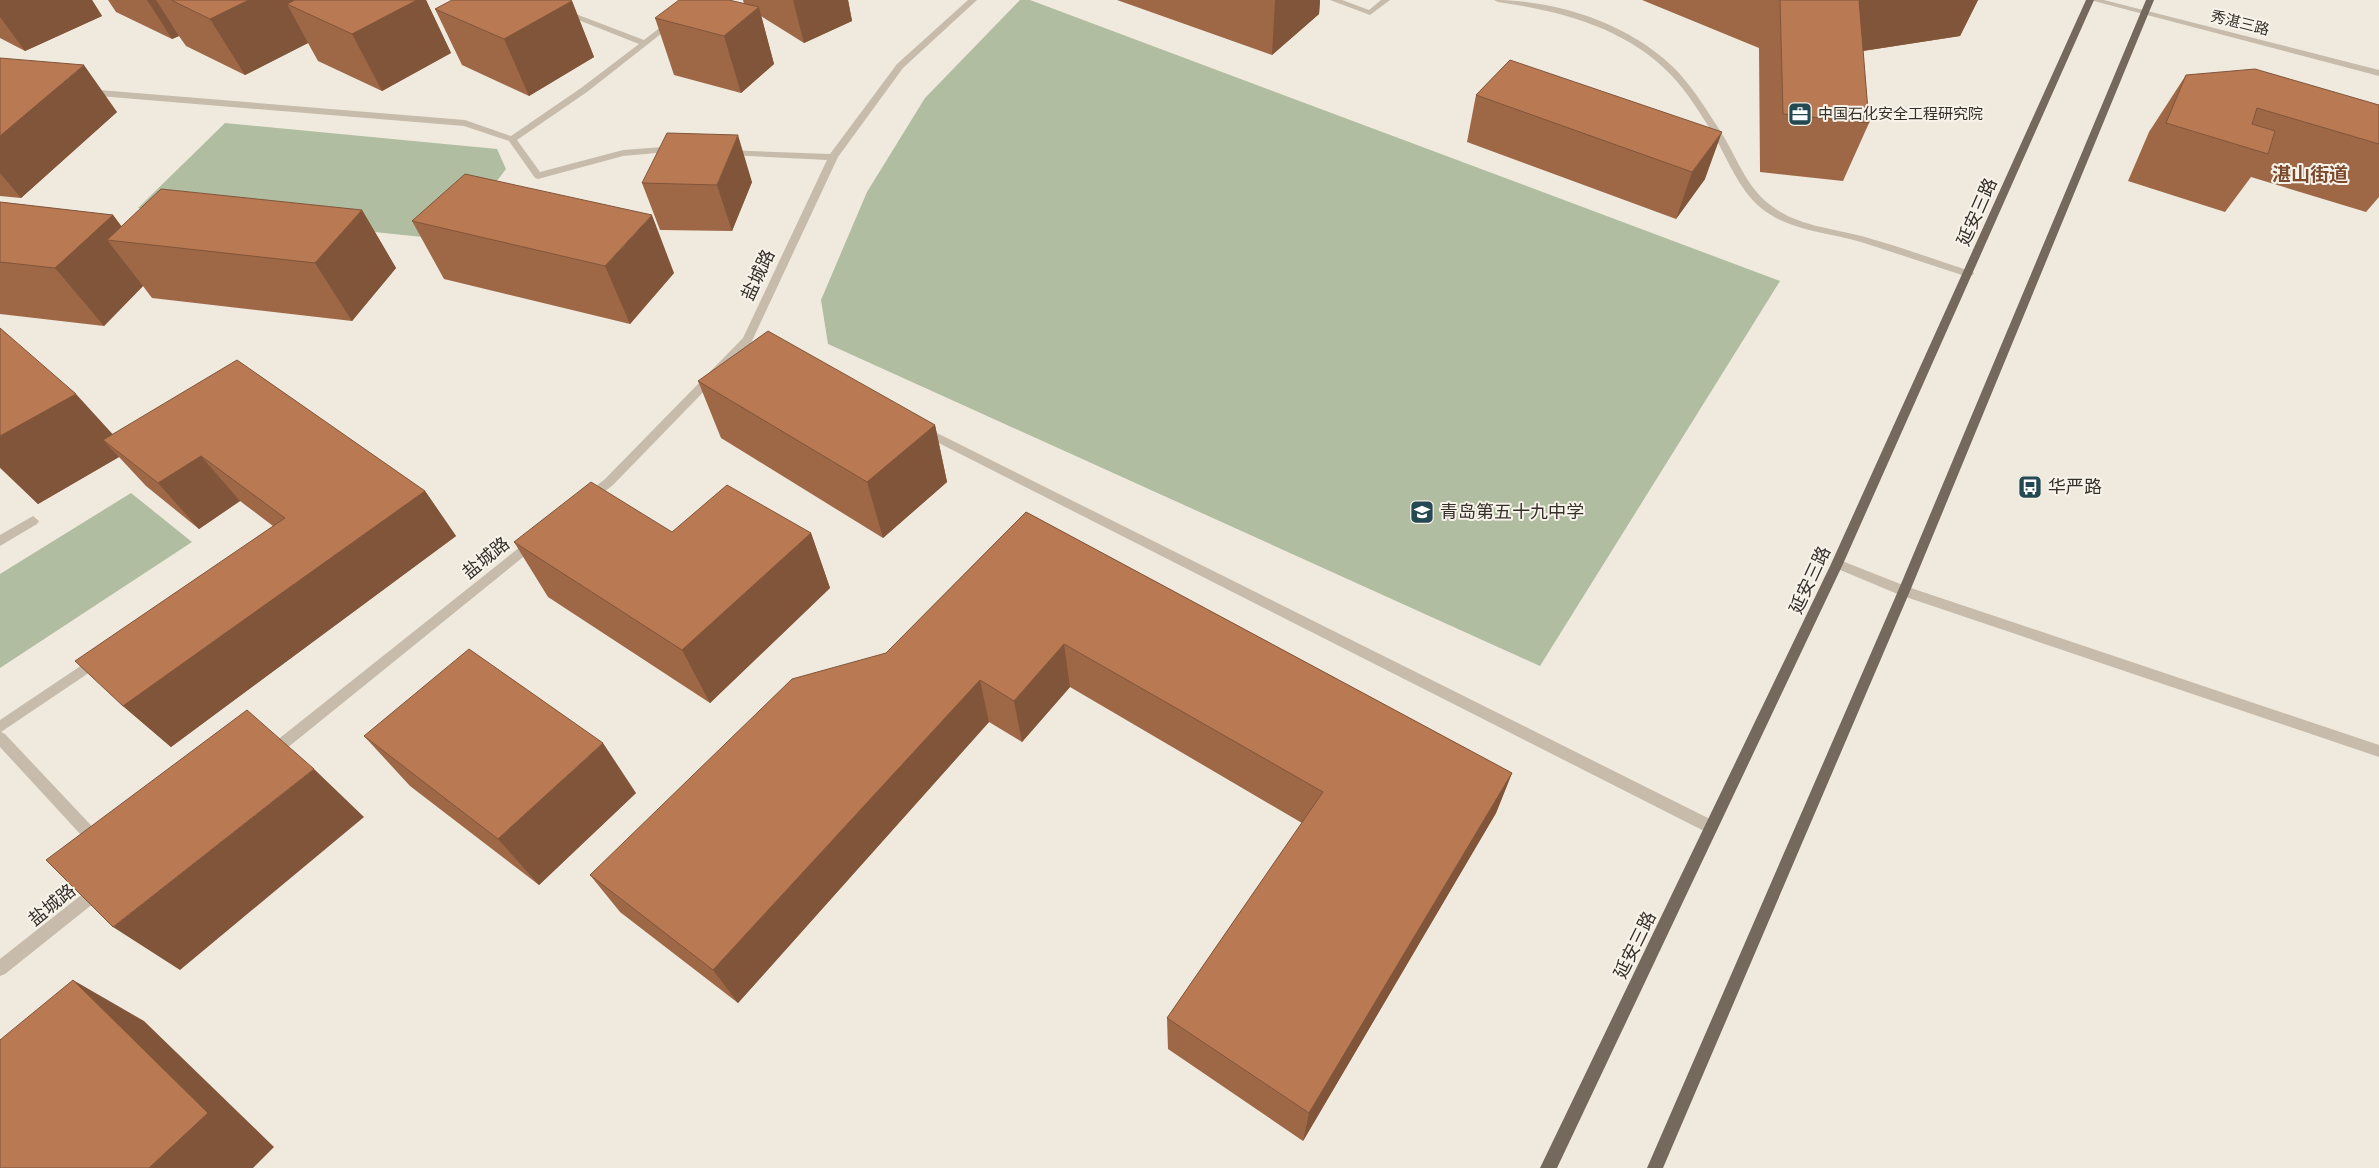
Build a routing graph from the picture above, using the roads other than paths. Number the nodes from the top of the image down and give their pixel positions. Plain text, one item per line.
1 (532, 0) edge
2 (700, 0) edge
3 (974, 0) edge
4 (1334, 0) edge
5 (1386, 0) edge
6 (1498, 0) edge
7 (2090, 0) edge
8 (2094, 0) edge
9 (2150, 0) edge
10 (2145, 13) junction
11 (645, 43) junction
12 (2379, 73) edge
13 (79, 91) edge
14 (512, 139) junction
15 (691, 150) edge
16 (719, 151) edge
17 (833, 157) junction
18 (1969, 274) junction
19 (915, 425) edge
20 (578, 506) edge
21 (33, 521) dead end
22 (547, 531) edge
23 (0, 541) edge
24 (1837, 564) junction
25 (1904, 591) junction
26 (110, 651) edge
27 (0, 727) edge
28 (0, 738) edge
29 (2379, 751) edge
30 (262, 760) edge
31 (1711, 827) junction
32 (105, 852) edge
33 (108, 883) edge
34 (0, 969) edge
35 (1548, 1168) edge
36 (1655, 1168) edge

1 - 11 street
2 - 11 street
3 - 17 street, 盐城路
4 - 5 street
6 - 18 street
7 - 18 main road, 延安三路
8 - 10 street, 秀湛三路
9 - 10 main road
10 - 12 street, 秀湛三路
10 - 25 main road
11 - 14 street
13 - 14 street
14 - 15 street
16 - 17 street
17 - 20 street, 盐城路
18 - 24 main road, 延安三路
19 - 31 street
21 - 23 street
22 - 30 street, 盐城路
24 - 25 street
24 - 31 main road, 延安三路
25 - 29 street
25 - 36 main road
26 - 27 street
28 - 32 street
31 - 35 main road, 延安三路
33 - 34 street, 盐城路

